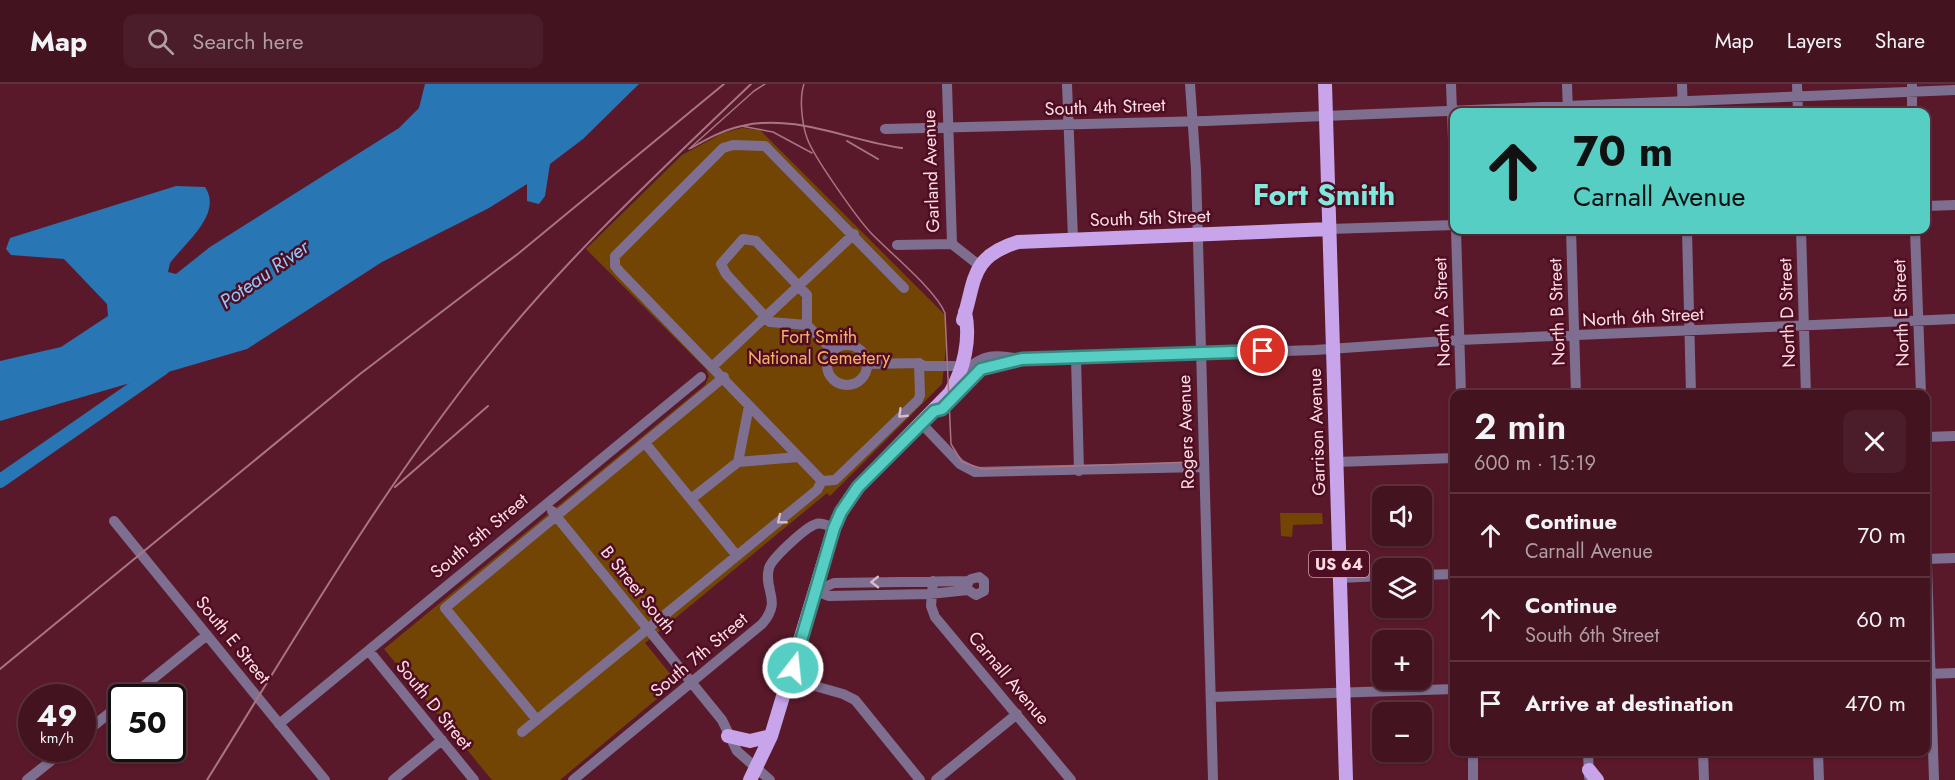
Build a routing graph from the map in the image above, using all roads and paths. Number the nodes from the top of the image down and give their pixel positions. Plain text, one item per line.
1 (946, 84) edge
2 (1067, 84) edge
3 (1190, 84) edge
4 (1325, 84) edge
5 (1451, 84) edge
6 (1567, 84) edge
7 (1682, 84) edge
8 (1797, 84) edge
9 (1912, 88) edge
10 (1955, 90) edge
11 (1797, 97) junction
12 (1683, 107) edge
13 (1452, 108) edge
14 (1568, 108) edge
15 (1626, 108) edge
16 (1798, 108) edge
17 (1912, 108) edge
18 (1450, 111) edge
19 (1326, 116) junction
20 (1192, 121) junction
21 (1069, 124) junction
22 (947, 127) junction
23 (885, 129) dead end
24 (1955, 205) edge
25 (1930, 206) edge
26 (1450, 225) edge
27 (1329, 229) junction
28 (854, 234) junction
29 (1456, 234) edge
30 (1571, 234) edge
31 (1686, 234) edge
32 (1801, 234) edge
33 (1916, 234) edge
34 (1198, 235) junction
35 (1073, 238) junction
36 (952, 243) junction
37 (897, 245) dead end
38 (980, 266) junction
39 (799, 285) junction
40 (904, 288) dead end
41 (965, 312) junction
42 (766, 317) junction
43 (1955, 319) edge
44 (1917, 321) junction
45 (807, 325) junction
46 (1803, 326) junction
47 (1689, 330) junction
48 (968, 337) junction
49 (1574, 337) junction
50 (1460, 340) junction
51 (1333, 348) junction
52 (832, 351) junction
53 (1200, 354) junction
54 (984, 356) junction
55 (1076, 358) junction
56 (1022, 359) junction
57 (919, 363) junction
58 (867, 364) junction
59 (713, 366) junction
60 (957, 369) junction
61 (701, 377) dead end
62 (724, 377) junction
63 (1461, 390) edge
64 (1576, 390) edge
65 (1691, 390) edge
66 (1806, 390) edge
67 (1921, 390) edge
68 (749, 406) junction
69 (934, 411) junction
70 (921, 423) junction
71 (1955, 436) edge
72 (1930, 437) edge
73 (645, 443) junction
74 (799, 457) junction
75 (1450, 458) edge
76 (738, 462) junction
77 (1336, 462) junction
78 (1204, 467) junction
79 (1079, 471) junction
80 (822, 481) junction
81 (691, 499) junction
82 (546, 504) junction
83 (556, 516) junction
84 (114, 521) dead end
85 (834, 528) junction
86 (737, 556) junction
87 (1955, 558) edge
88 (1930, 559) edge
89 (1450, 574) edge
90 (1432, 575) edge
91 (1372, 577) edge
92 (1340, 578) junction
93 (933, 581) junction
94 (816, 591) junction
95 (930, 594) junction
96 (648, 629) junction
97 (207, 635) junction
98 (369, 651) junction
99 (1955, 673) edge
100 (1930, 674) edge
101 (790, 679) junction
102 (692, 683) junction
103 (146, 684) edge
104 (1450, 689) edge
105 (1343, 692) junction
106 (1211, 697) junction
107 (1930, 709) edge
108 (1017, 714) junction
109 (108, 715) edge
110 (537, 720) junction
111 (96, 724) edge
112 (279, 724) junction
113 (522, 732) dead end
114 (728, 735) junction
115 (771, 736) junction
116 (442, 740) junction
117 (1473, 756) edge
118 (1589, 756) edge
119 (1703, 756) edge
120 (1818, 756) edge
121 (49, 762) edge
122 (753, 774) edge
123 (1592, 777) edge
124 (27, 780) edge
125 (325, 780) edge
126 (393, 780) edge
127 (474, 780) edge
128 (573, 780) edge
129 (770, 780) edge
130 (920, 780) edge
131 (936, 780) edge
132 (1071, 780) edge
133 (1213, 780) edge
134 (1346, 780) edge
135 (1473, 780) edge
136 (1704, 780) edge
137 (1819, 780) edge
138 (1934, 780) edge

1 - 22 street, Garland Avenue
2 - 21 street
3 - 20 street, Rogers Avenue
4 - 19 main road, Garrison Avenue / US 64
5 - 13 street
6 - 14 street
7 - 12 street
8 - 11 street
9 - 10 street, South 4th Street
9 - 11 street, South 4th Street
9 - 17 street
11 - 12 street, South 4th Street
11 - 16 street
12 - 15 street, South 4th Street
18 - 19 street, South 4th Street
19 - 20 street, South 4th Street
19 - 27 main road, Garrison Avenue / US 64
20 - 21 street, South 4th Street
20 - 34 street, Rogers Avenue
21 - 22 street, South 4th Street
21 - 35 street
22 - 23 street, South 4th Street
22 - 36 street, Garland Avenue
24 - 25 street
26 - 27 street
27 - 34 main road, South 5th Street
27 - 51 main road, Garrison Avenue / US 64
28 - 39 street
28 - 40 street
28 - 59 street
29 - 50 street, North A Street
30 - 49 street, North B Street
31 - 47 street
32 - 46 street, North D Street
33 - 44 street, North E Street
34 - 35 main road, South 5th Street
34 - 53 street, Rogers Avenue
35 - 38 main road, South 5th Street
36 - 37 street
36 - 38 street, Garland Avenue
38 - 41 main road
39 - 42 street
39 - 42 street
39 - 45 street
41 - 48 main road
41 - 60 main road
42 - 45 street
42 - 59 street
43 - 44 street, North 6th Street
44 - 46 street, North 6th Street
44 - 67 street, North E Street
45 - 52 street
46 - 47 street, North 6th Street
46 - 66 street, North D Street
47 - 49 street, North 6th Street
47 - 65 street
48 - 54 street
48 - 60 main road
49 - 50 street, North 6th Street
49 - 64 street, North B Street
50 - 51 street, North 6th Street
50 - 63 street, North A Street
51 - 53 street, North 6th Street
51 - 77 main road, Garrison Avenue / US 64
52 - 58 street
52 - 58 street
53 - 55 street, North 6th Street
53 - 78 street, Rogers Avenue
54 - 56 street
54 - 60 street
54 - 60 street
55 - 56 street, North 6th Street
55 - 79 street
56 - 69 street
57 - 58 street
57 - 60 street
57 -> 80 street
59 - 62 street
60 - 69 main road
61 - 82 street, South 5th Street
62 - 68 street
62 - 73 street
68 - 74 street
68 - 76 street
69 - 70 main road
70 - 79 street
70 - 85 main road
71 - 72 street
73 - 81 street
73 - 83 street
74 - 76 street
74 - 80 street
75 - 77 street
76 - 81 street
77 - 92 main road, Garrison Avenue / US 64
78 - 79 street
78 - 106 street, Rogers Avenue
80 -> 86 street
81 - 86 street
82 - 83 street, B Street South
82 - 98 street, South 5th Street
83 - 96 street, B Street South
83 - 110 street
84 - 97 street, South E Street
85 - 94 main road
85 - 102 street, South 7th Street
86 - 96 street
87 - 88 street
89 - 90 street
91 - 92 street
92 - 105 main road, Garrison Avenue / US 64
93 -> 94 street
93 - 95 street
93 - 95 street
94 - 95 street
94 - 101 main road
95 - 108 street, Carnall Avenue
96 - 102 street, B Street South
96 - 110 street
97 - 103 street
97 - 112 street, South E Street
98 - 112 street, South 5th Street
98 - 116 street, South D Street
99 - 100 street
101 - 115 main road
101 - 130 street
102 - 114 street, B Street South
102 - 128 street, South 7th Street
104 - 105 street
105 - 106 street
105 - 134 main road, Garrison Avenue / US 64
106 - 133 street, Rogers Avenue
107 - 138 street
108 - 131 street
108 - 132 street, Carnall Avenue
109 - 111 street
110 - 113 street
112 - 125 street, South E Street
114 - 115 main road
114 - 122 street, B Street South
115 - 122 main road
116 - 126 street
116 - 127 street, South D Street
117 - 135 street
118 - 123 street
119 - 136 street
120 - 137 street
121 - 124 street
122 - 129 street, B Street South

